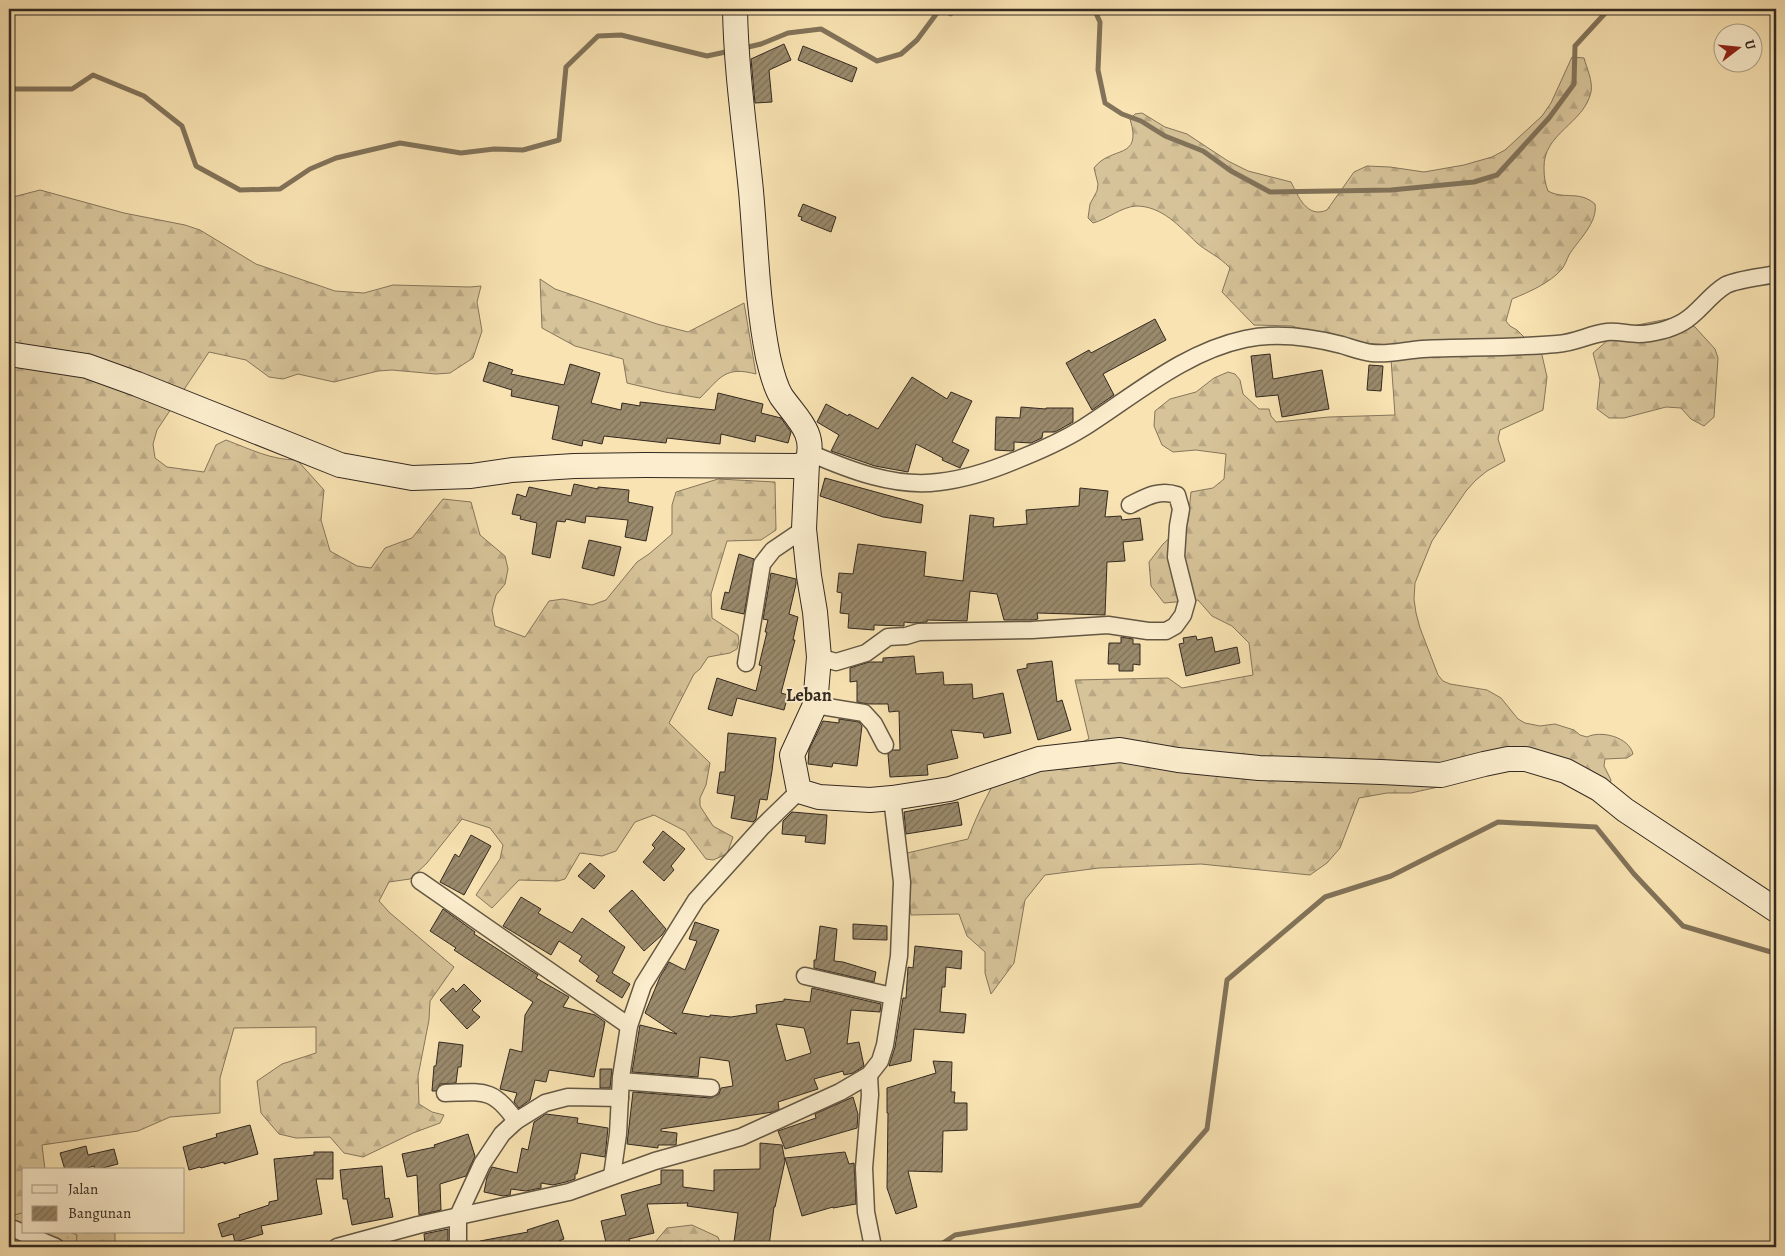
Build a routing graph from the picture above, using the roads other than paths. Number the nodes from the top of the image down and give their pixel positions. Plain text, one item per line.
1 (735, 15) edge
2 (1776, 274) edge
3 (9, 354) edge
4 (808, 458) junction
5 (1130, 505) dead end
6 (804, 529) junction
7 (819, 657) junction
8 (746, 663) dead end
9 (815, 705) junction
10 (885, 745) dead end
11 (799, 791) junction
12 (892, 798) junction
13 (420, 881) dead end
14 (1776, 910) edge
15 (806, 976) dead end
16 (892, 996) junction
17 (629, 1026) junction
18 (869, 1075) junction
19 (621, 1081) junction
20 (712, 1088) dead end
21 (445, 1093) dead end
22 (620, 1098) junction
23 (516, 1121) junction
24 (612, 1176) junction
25 (458, 1216) junction
26 (9, 1230) edge
27 (22, 1232) edge
28 (26, 1234) edge
29 (56, 1247) edge
30 (338, 1247) edge
31 (458, 1247) edge
32 (873, 1247) edge

1 - 4 street
2 - 4 street
3 - 4 street
4 - 6 street
5 - 7 street
6 - 7 street
6 - 8 street
7 - 9 street
9 - 10 street
9 - 11 street
11 - 12 street
11 - 17 street
12 - 14 street
12 - 16 street
13 - 17 street
15 - 16 street
16 - 18 street
17 - 19 street
18 - 24 street
18 - 32 street
19 - 20 street
19 - 22 street
21 - 23 street
22 - 23 street
22 - 24 street
23 - 25 street
24 - 25 street
25 - 30 street
25 - 31 street
26 - 27 street
28 - 29 street

